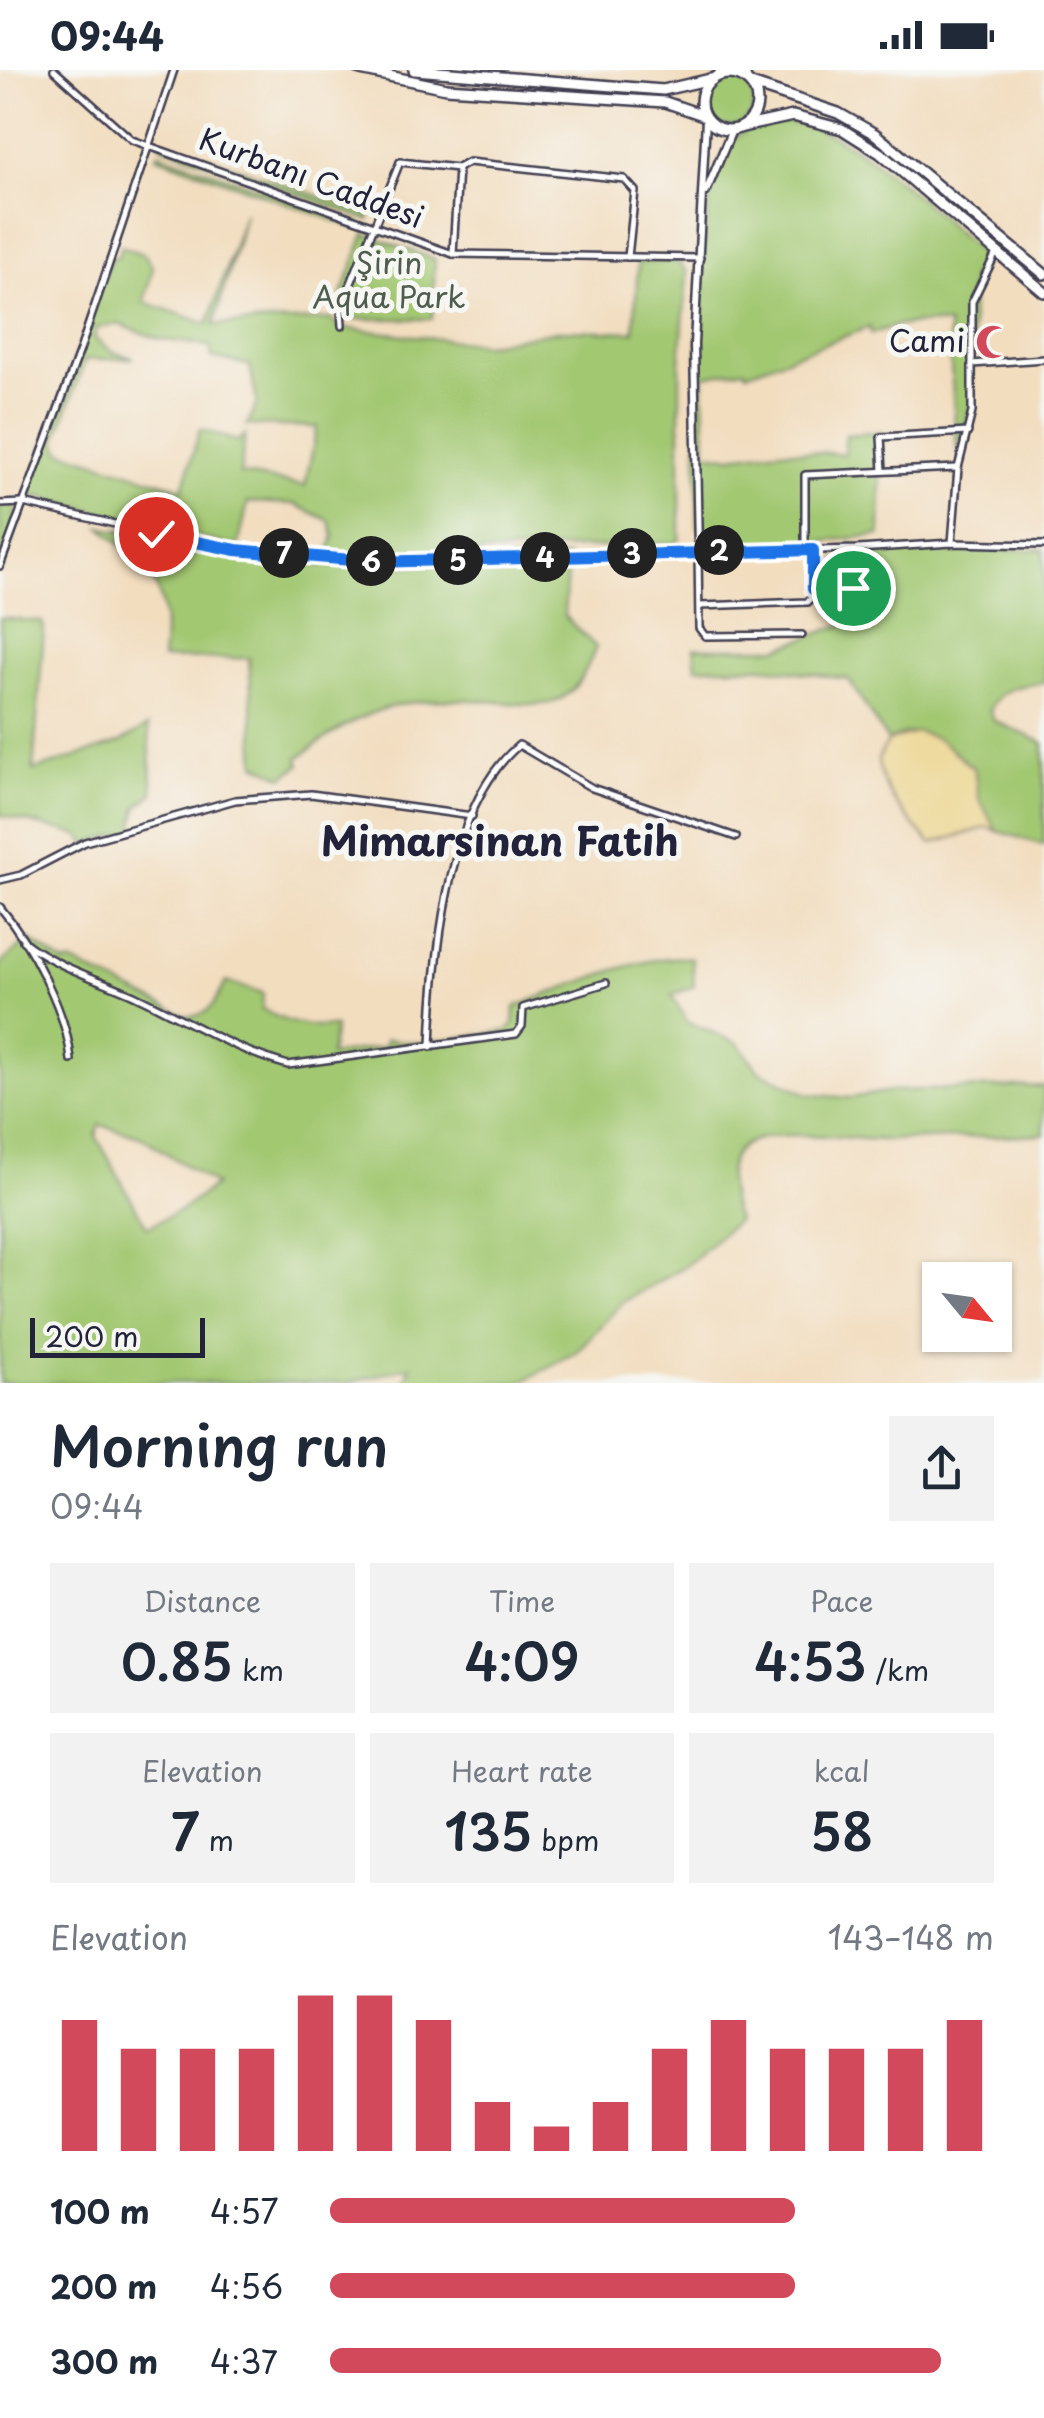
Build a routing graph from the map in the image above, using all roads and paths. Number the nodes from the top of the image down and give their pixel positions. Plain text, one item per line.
1 (54, 70) edge
2 (174, 70) edge
3 (360, 70) edge
4 (414, 70) edge
5 (716, 75) edge
6 (748, 78) edge
7 (705, 117) junction
8 (737, 129) junction
9 (149, 146) junction
10 (458, 168) junction
11 (703, 202) junction
12 (374, 225) junction
13 (997, 252) junction
14 (454, 254) junction
15 (628, 257) junction
16 (700, 258) junction
17 (1043, 272) edge
18 (1044, 292) edge
19 (342, 326) dead end
20 (1044, 359) edge
21 (972, 364) junction
22 (968, 432) junction
23 (958, 468) junction
24 (883, 471) junction
25 (23, 503) junction
26 (0, 504) edge
27 (952, 542) junction
28 (1044, 545) edge
29 (698, 550) junction
30 (805, 550) junction
31 (813, 550) junction
32 (858, 550) junction
33 (0, 566) edge
34 (813, 589) junction
35 (698, 606) junction
36 (802, 636) dead end
37 (472, 816) junction
38 (736, 837) dead end
39 (0, 880) edge
40 (0, 907) edge
41 (23, 942) junction
42 (606, 984) dead end
43 (431, 1047) junction
44 (70, 1060) dead end

1 - 9 street, Kurbanı Caddesi
2 - 9 street
3 - 7 highway
4 - 5 highway
5 - 6 highway
5 - 7 highway
6 - 8 highway
6 - 17 highway
7 - 8 highway
7 - 11 street
8 - 11 street
8 - 13 highway
9 - 12 street, Kurbanı Caddesi
9 - 25 street
10 - 12 street
10 - 14 street
10 - 15 street
11 - 16 street
12 - 14 street, Kurbanı Caddesi
12 - 19 street
13 - 18 highway
13 - 21 street
14 - 15 street, Kurbanı Caddesi
15 - 16 street, Kurbanı Caddesi
16 - 29 street
20 - 21 street
21 - 22 street
22 - 23 street
22 - 24 street
23 - 24 street
23 - 27 street
24 - 30 street
25 - 26 street
25 - 29 street
25 - 33 street
27 - 28 street
27 - 32 street
29 - 30 street
29 - 35 street
30 - 31 street
31 - 32 street
31 - 34 street
32 - 34 street
34 - 35 street
35 - 36 street
37 - 38 street
37 - 39 street
37 - 43 street
40 - 41 street
41 - 43 street
41 - 44 street
42 - 43 street

